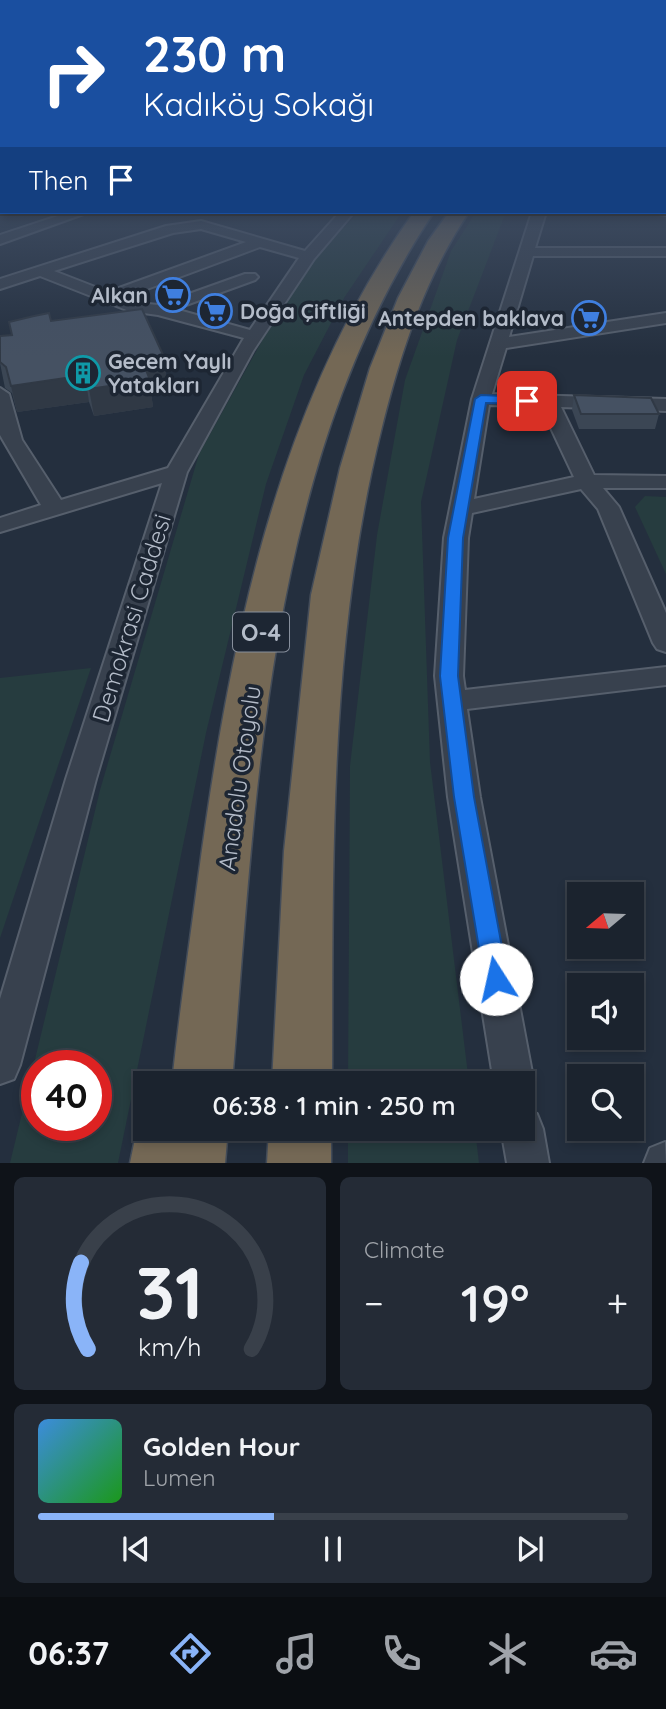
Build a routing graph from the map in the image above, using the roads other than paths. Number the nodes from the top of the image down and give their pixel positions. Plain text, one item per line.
1 (111, 248) edge
2 (243, 248) edge
3 (282, 248) edge
4 (315, 248) edge
5 (400, 248) edge
6 (435, 248) edge
7 (527, 248) edge
8 (526, 252) junction
9 (666, 253) edge
10 (308, 256) junction
11 (40, 271) junction
12 (250, 277) dead end
13 (0, 284) edge
14 (107, 298) junction
15 (164, 311) junction
16 (666, 318) edge
17 (115, 320) edge
18 (254, 336) junction
19 (497, 344) junction
20 (0, 394) edge
21 (481, 399) junction
22 (548, 401) junction
23 (666, 405) edge
24 (176, 472) junction
25 (586, 481) junction
26 (666, 482) edge
27 (53, 507) junction
28 (461, 508) junction
29 (0, 525) edge
30 (666, 643) edge
31 (666, 676) edge
32 (453, 701) junction
33 (239, 752) junction
34 (0, 1065) edge
35 (179, 1071) edge
36 (203, 1071) edge
37 (302, 1071) edge
38 (512, 1071) edge
39 (167, 1141) edge
40 (196, 1141) edge
41 (300, 1141) edge
42 (524, 1141) edge
43 (162, 1163) edge
44 (193, 1163) edge
45 (299, 1163) edge
46 (528, 1163) edge

1 - 11 street
2 - 14 street
3 - 10 street
4 - 10 street, Demokrasi Caddesi
5 - 33 highway, Anadolu Otoyolu / O-4
6 - 37 highway, O-4
7 - 8 street
8 - 9 street
8 - 19 street
10 - 18 street, Demokrasi Caddesi
11 - 13 street
11 - 14 street
12 - 15 street
14 - 15 street
15 - 17 street
15 - 18 street
16 - 19 street
18 - 24 street, Demokrasi Caddesi
19 - 21 street
20 - 27 street
21 - 22 street
21 - 28 street
22 - 23 street
22 - 25 street
24 - 27 street
24 - 34 street, Demokrasi Caddesi
25 - 26 street
25 - 28 street
25 - 30 street
27 - 29 street
28 - 32 street
31 - 32 street
32 - 38 street
33 - 35 highway
33 - 36 highway, Anadolu Otoyolu / O-4
39 - 43 highway
40 - 44 highway
41 - 45 highway
42 - 46 street

